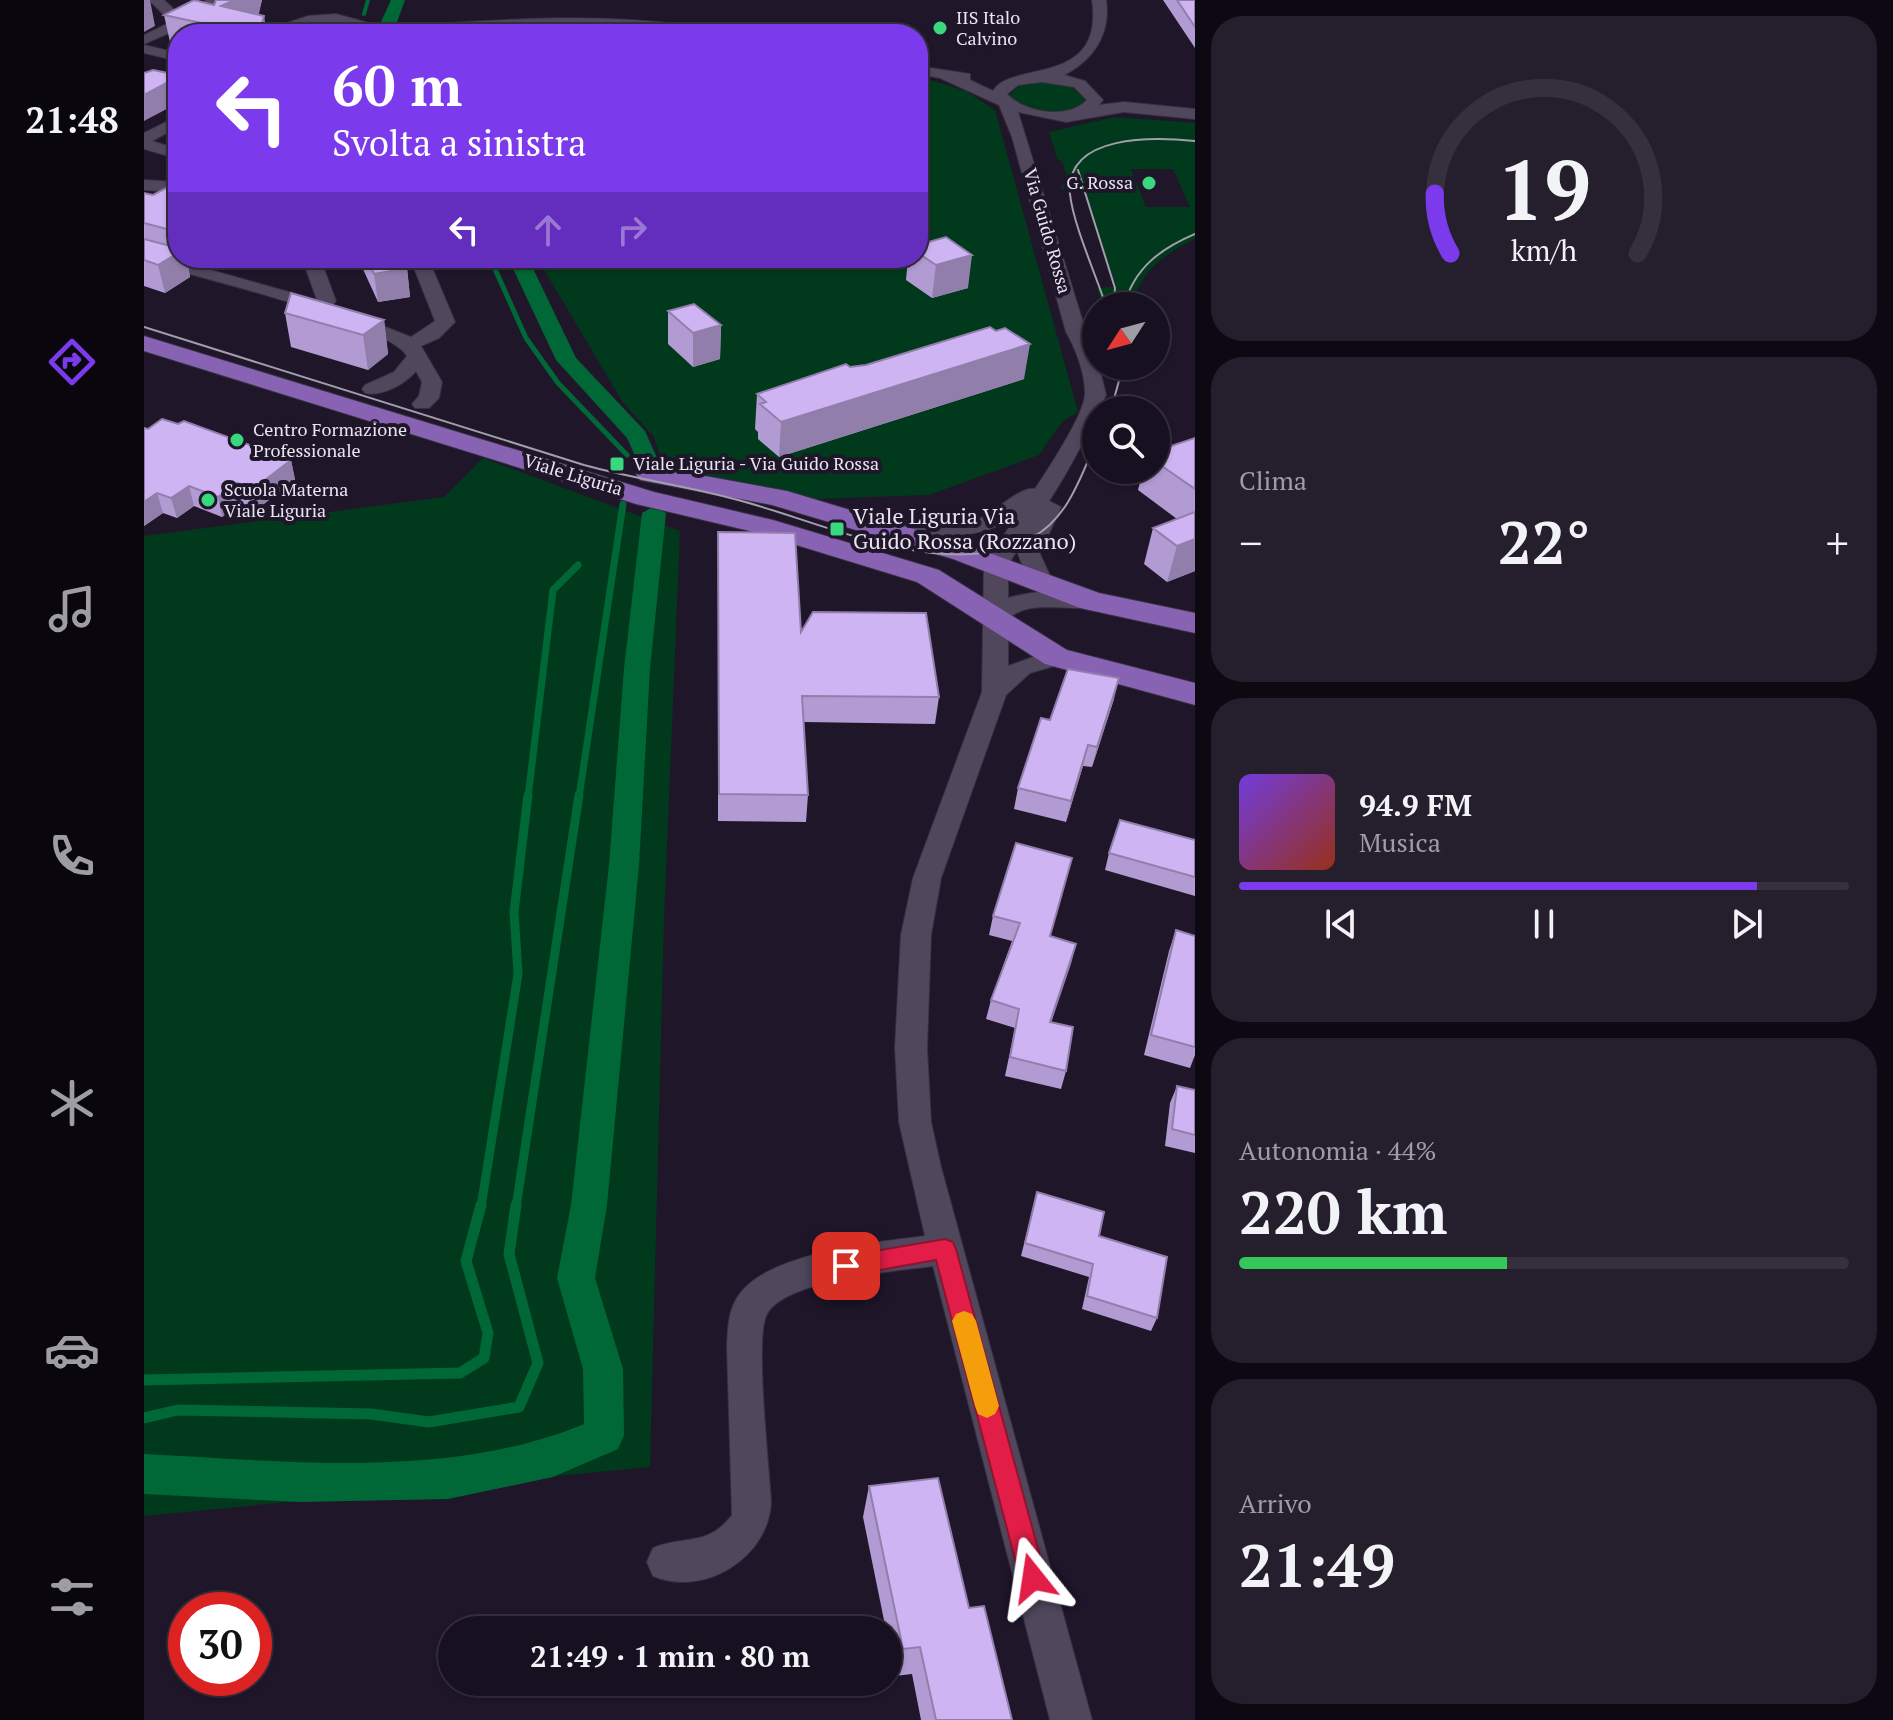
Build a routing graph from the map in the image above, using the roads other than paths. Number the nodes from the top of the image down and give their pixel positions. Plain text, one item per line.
1 (156, 0) edge
2 (213, 0) edge
3 (1099, 0) edge
4 (342, 2) edge
5 (180, 23) joint
6 (309, 24) edge
7 (312, 24) edge
8 (337, 24) edge
9 (341, 24) edge
10 (491, 24) edge
11 (651, 24) edge
12 (168, 29) edge
13 (144, 40) edge
14 (144, 49) edge
15 (168, 55) edge
16 (1070, 69) junction
17 (928, 72) edge
18 (946, 75) junction
19 (168, 79) edge
20 (1029, 79) junction
21 (150, 88) edge
22 (1086, 88) junction
23 (1004, 102) junction
24 (1195, 111) edge
25 (1071, 114) junction
26 (168, 127) edge
27 (1020, 137) junction
28 (144, 142) edge
29 (168, 150) edge
30 (144, 185) edge
31 (168, 186) edge
32 (144, 256) edge
33 (168, 262) edge
34 (189, 268) edge
35 (315, 268) edge
36 (423, 268) edge
37 (320, 307) junction
38 (144, 317) edge
39 (144, 343) edge
40 (414, 349) junction
41 (372, 389) junction
42 (422, 404) junction
43 (1067, 457) junction
44 (832, 514) junction
45 (996, 565) junction
46 (1040, 580) junction
47 (1091, 601) junction
48 (994, 619) junction
49 (1195, 623) edge
50 (1056, 657) junction
51 (995, 692) junction
52 (1195, 694) edge
53 (945, 1249) junction
54 (667, 1562) dead end
55 (1071, 1720) edge

1 - 5 street
2 - 5 street
3 - 16 street
4 - 6 street
4 - 9 street
7 - 8 street
10 - 11 street
12 - 13 street
14 - 15 street
16 - 20 street
16 - 22 street
17 - 18 street
18 - 20 street
18 - 23 street
19 - 21 street
20 - 22 street
20 - 23 street
22 - 24 street
22 - 25 street
23 - 25 street
23 - 27 street, Via Guido Rossa
24 - 25 street
25 - 27 street, Via Guido Rossa
26 - 28 street
27 - 43 street, Via Guido Rossa
28 - 29 street
30 - 31 street
32 - 33 street
34 - 37 street
35 - 37 street
36 - 40 street
37 - 40 street
38 - 41 main road, Viale Liguria
39 - 48 main road, Viale Liguria
40 - 41 street
40 - 42 street
41 - 42 main road, Viale Liguria
42 - 44 main road, Viale Liguria
43 - 44 street, Via Guido Rossa
43 - 45 street, Via Guido Rossa
43 - 46 street, Via Guido Rossa
44 - 45 main road, Viale Liguria
45 - 46 main road, Viale Liguria
45 - 48 street
46 - 47 main road, Viale Liguria
47 - 48 street
47 - 49 main road, Viale Liguria
48 - 50 main road, Viale Liguria
48 - 51 street
50 - 51 street
50 - 52 main road, Viale Liguria
51 - 53 street
53 - 54 street
53 - 55 street

